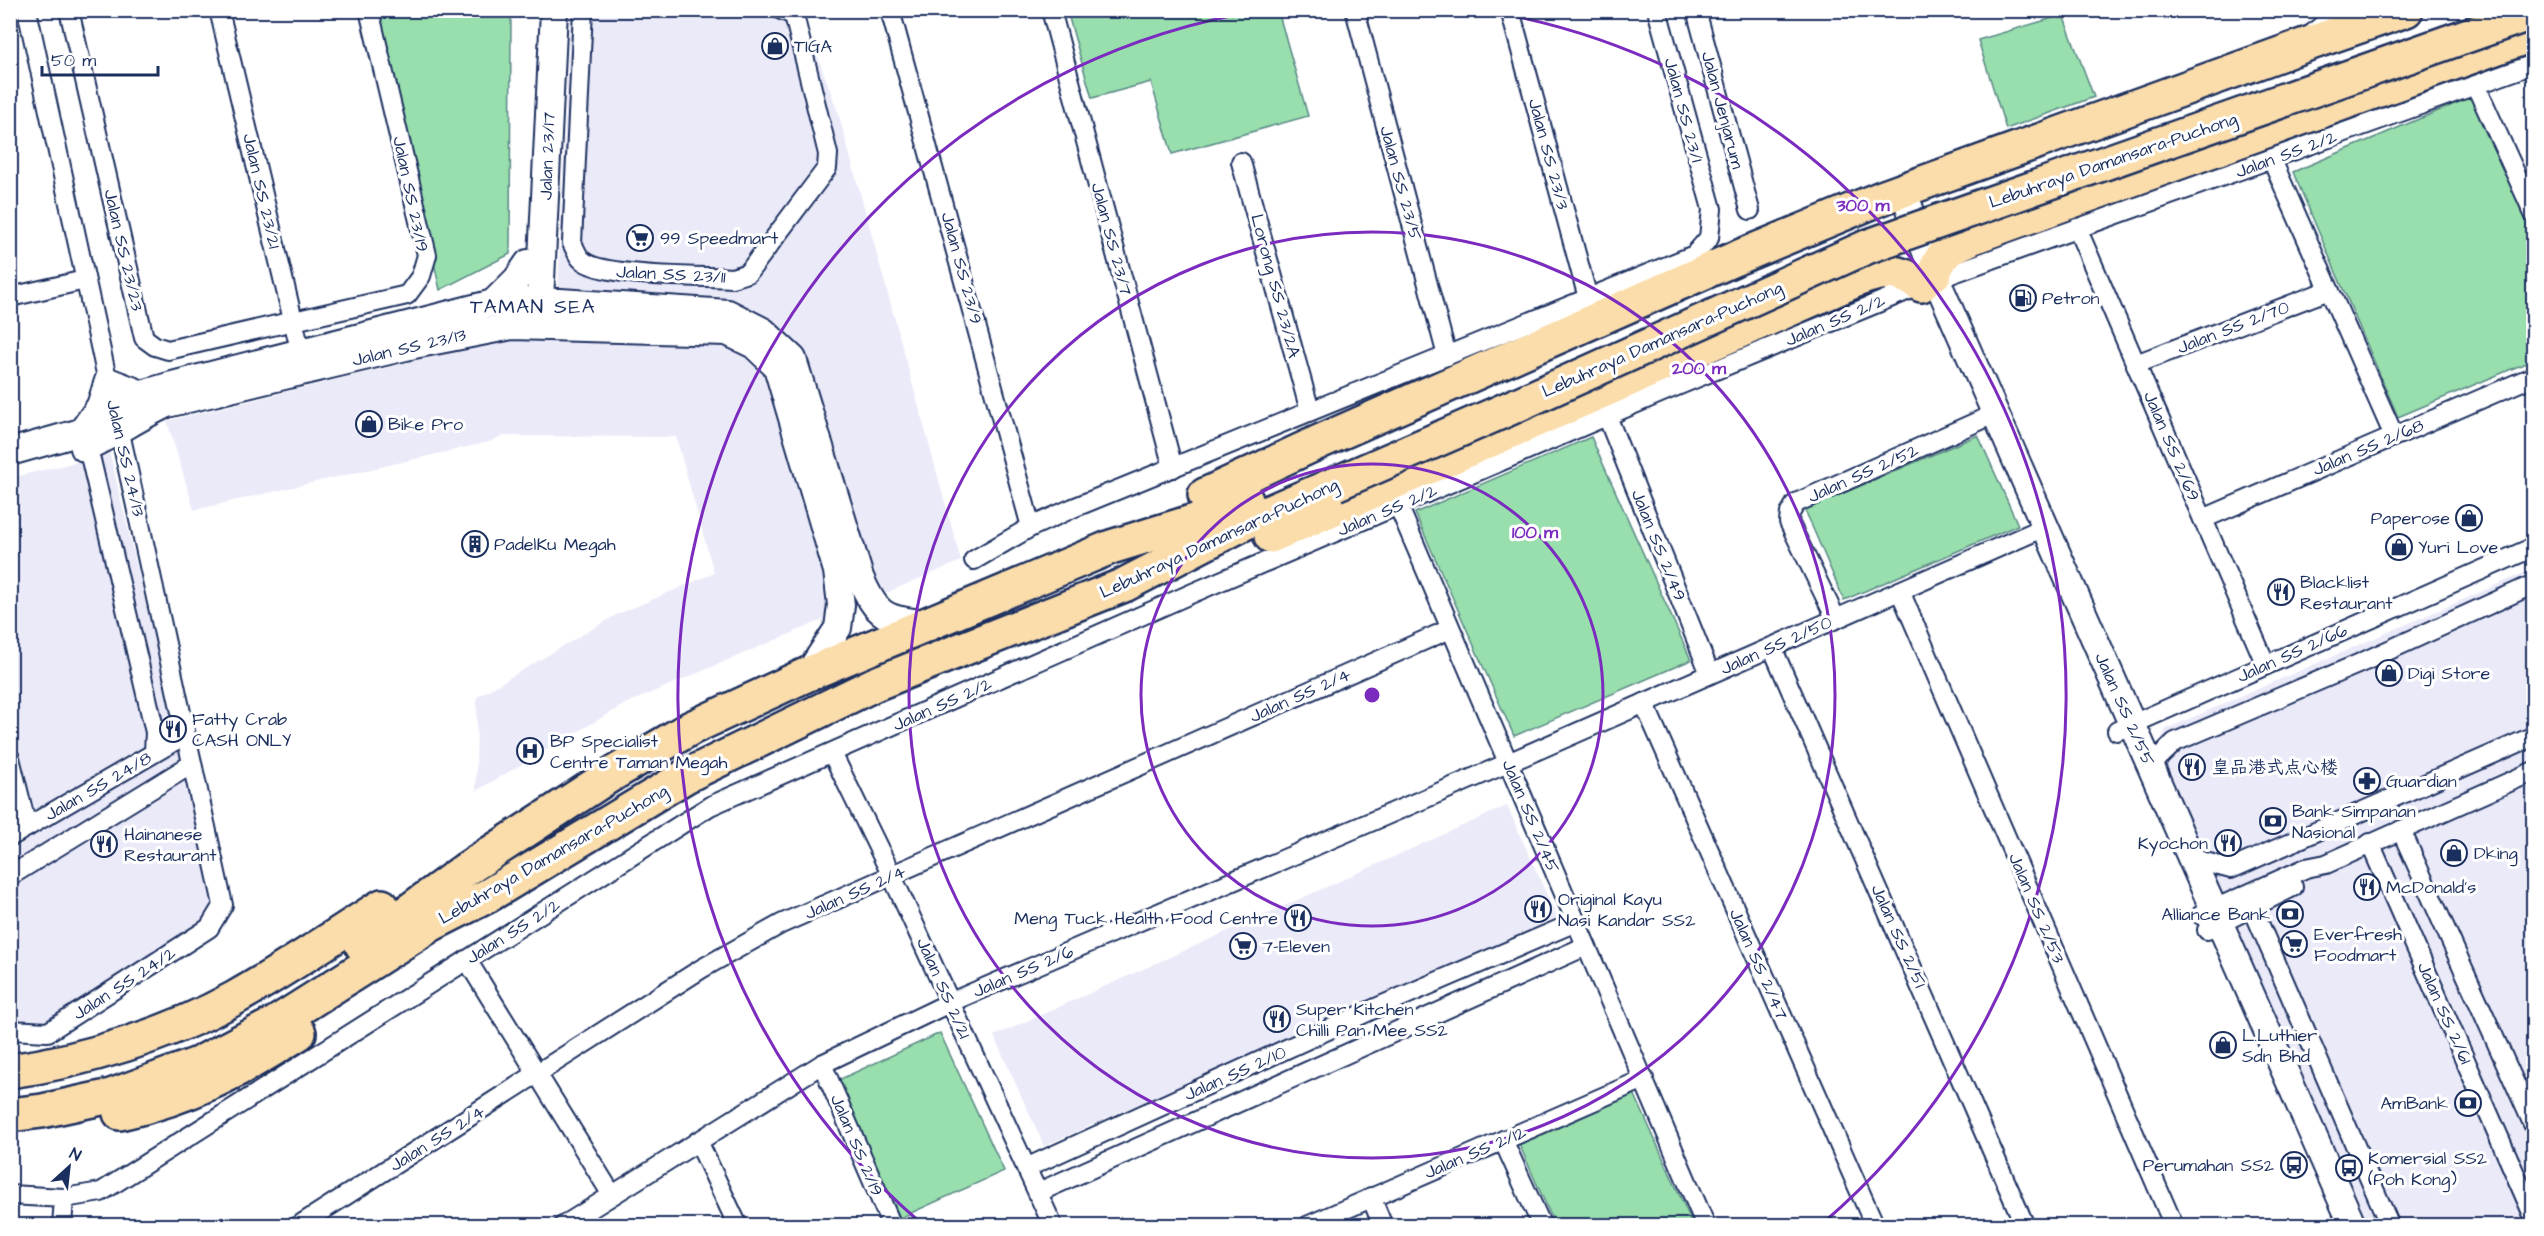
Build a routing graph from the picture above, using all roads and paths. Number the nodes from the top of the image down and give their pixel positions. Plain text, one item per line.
1 (27, 10) edge
2 (69, 10) edge
3 (219, 10) edge
4 (369, 10) edge
5 (537, 10) edge
6 (554, 10) edge
7 (583, 10) edge
8 (781, 10) edge
9 (890, 10) edge
10 (1051, 10) edge
11 (1354, 10) edge
12 (1510, 10) edge
13 (1657, 10) edge
14 (1696, 10) edge
15 (2337, 10) edge
16 (2406, 10) edge
17 (2470, 10) edge
18 (2534, 12) edge
19 (2534, 34) edge
20 (2305, 45) junction
21 (2534, 64) edge
22 (2476, 86) junction
23 (2272, 160) junction
24 (1241, 162) dead end
25 (1941, 176) junction
26 (1894, 193) junction
27 (1750, 210) dead end
28 (1847, 212) junction
29 (2534, 214) edge
30 (2077, 228) junction
31 (1976, 237) junction
32 (535, 262) junction
33 (1878, 272) junction
34 (1931, 279) junction
35 (85, 280) junction
36 (2329, 290) junction
37 (10, 297) edge
38 (1588, 298) junction
39 (493, 303) junction
40 (574, 303) junction
41 (532, 314) junction
42 (293, 321) junction
43 (1447, 356) junction
44 (303, 362) junction
45 (2136, 364) junction
46 (2534, 376) edge
47 (108, 381) junction
48 (142, 394) junction
49 (1310, 411) junction
50 (1606, 416) junction
51 (1981, 420) junction
52 (118, 421) junction
53 (2394, 436) junction
54 (83, 440) junction
55 (10, 452) edge
56 (10, 464) edge
57 (1173, 468) junction
58 (1332, 474) junction
59 (1398, 505) junction
60 (2203, 519) junction
61 (1031, 527) junction
62 (2038, 530) junction
63 (1111, 547) junction
64 (2534, 547) edge
65 (974, 560) dead end
66 (2534, 584) edge
67 (1124, 585) junction
68 (1900, 591) junction
69 (1836, 619) junction
70 (932, 624) junction
71 (1450, 629) junction
72 (1772, 647) junction
73 (2266, 665) junction
74 (808, 674) junction
75 (1710, 674) junction
76 (1644, 703) junction
77 (2124, 728) junction
78 (185, 735) junction
79 (2534, 736) edge
80 (154, 753) junction
81 (832, 753) junction
82 (10, 758) edge
83 (1508, 763) junction
84 (192, 764) junction
85 (2150, 766) junction
86 (2534, 771) edge
87 (27, 827) junction
88 (2401, 830) junction
89 (10, 837) edge
90 (2370, 843) junction
91 (2326, 864) junction
92 (2193, 865) junction
93 (465, 870) junction
94 (10, 876) edge
95 (892, 876) junction
96 (489, 895) junction
97 (223, 905) joint
98 (2252, 907) junction
99 (2210, 920) junction
100 (1576, 922) junction
101 (1586, 946) junction
102 (467, 960) junction
103 (354, 962) junction
104 (951, 1002) junction
105 (10, 1030) edge
106 (822, 1064) junction
107 (10, 1071) edge
108 (539, 1074) junction
109 (1644, 1079) junction
110 (10, 1094) edge
111 (10, 1115) edge
112 (2534, 1126) edge
113 (10, 1135) edge
114 (1503, 1140) junction
115 (698, 1141) junction
116 (1026, 1168) junction
117 (1039, 1192) junction
118 (10, 1195) edge
119 (612, 1195) junction
120 (1371, 1197) junction
121 (64, 1198) junction
122 (2534, 1217) edge
123 (62, 1226) edge
124 (298, 1226) edge
125 (563, 1226) edge
126 (738, 1226) edge
127 (892, 1226) edge
128 (1053, 1226) edge
129 (1307, 1226) edge
130 (1383, 1226) edge
131 (1542, 1226) edge
132 (1706, 1226) edge
133 (1875, 1226) edge
134 (2025, 1226) edge
135 (2174, 1226) edge
136 (2336, 1226) edge
137 (2353, 1226) edge
138 (2391, 1226) edge

1 - 35 street, Jalan SS 24/13
2 - 42 street, Jalan SS 23/23
3 - 42 street, Jalan SS 23/21
4 - 42 street, Jalan SS 23/19
5 - 32 street, Jalan 23/17
6 - 32 street, Jalan 23/17
7 - 8 street, Jalan SS 23/11
9 - 61 street, Jalan SS 23/9
10 - 57 street, Jalan SS 23/7
11 - 43 street, Jalan SS 23/5
12 - 38 street, Jalan SS 23/3
13 - 38 street, Jalan SS 23/1
14 - 27 street, Jalan Jenjarum
15 - 20 street
16 - 20 highway
17 - 58 highway, Lebuhraya Damansara–Puchong
18 - 58 highway, Lebuhraya Damansara–Puchong, bridge
19 - 31 highway
20 - 25 highway
21 - 22 street, Jalan SS 2/2
22 - 23 street, Jalan SS 2/2
22 - 29 street
23 - 30 street, Jalan SS 2/2
23 - 36 street
24 - 49 street, Lorong SS 23/2A
25 - 26 highway
25 - 31 highway
26 - 28 highway
26 - 34 street, Jalan SS 2/55
28 - 33 highway
28 - 63 highway
30 - 34 street, Jalan SS 2/2
30 - 45 street, Jalan SS 2/69
31 - 34 highway
32 - 39 street
32 - 40 street
32 - 41 street, Jalan 23/17
33 - 34 highway
33 - 67 highway
34 - 50 street, Jalan SS 2/2
34 - 51 street, Jalan SS 2/55
34 - 62 street, Jalan SS 2/55
35 - 37 street
35 - 47 street, Jalan SS 24/13
36 - 45 street, Jalan SS 2/70
36 - 53 street
38 - 43 street
39 - 41 street, Jalan SS 23/13
39 - 44 street, Jalan SS 23/13
40 - 41 street, Jalan SS 23/13
40 - 70 street, Jalan SS 23/13
41 - 44 street, Jalan SS 23/13
41 - 74 street, Jalan SS 23/13
42 - 44 street, Jalan SS 23/21
43 - 49 street
44 - 48 street, Jalan SS 23/13
44 - 52 street, Jalan SS 23/13
45 - 60 street, Jalan SS 2/69
46 - 53 street, Jalan SS 2/68
47 - 48 street
47 - 52 street, Jalan SS 24/13
47 - 54 street
48 - 52 street, Jalan SS 23/13
49 - 57 street
50 - 59 street, Jalan SS 2/2
50 - 75 street, Jalan SS 2/49
51 - 62 street, Jalan SS 2/55
51 - 69 street, Jalan SS 2/52
52 - 54 street
52 - 78 street, Jalan SS 24/13
53 - 60 street, Jalan SS 2/68
54 - 55 street
54 - 56 street
54 - 80 street
57 - 61 street
58 - 63 highway, Lebuhraya Damansara–Puchong
58 - 67 highway, Lebuhraya Damansara–Puchong
59 - 71 street, Jalan SS 2/45
59 - 81 street, Jalan SS 2/2
60 - 73 street, Jalan SS 2/69
61 - 65 street
62 - 68 street, Jalan SS 2/50
62 - 77 street, Jalan SS 2/55
63 - 70 highway, Lebuhraya Damansara–Puchong
64 - 73 street, Jalan SS 2/66
66 - 85 street
67 - 96 highway, Lebuhraya Damansara–Puchong
68 - 69 street, Jalan SS 2/50
68 - 135 street, Jalan SS 2/53
69 - 72 street, Jalan SS 2/50
70 - 74 highway, Lebuhraya Damansara–Puchong
71 - 83 street, Jalan SS 2/45
71 - 95 street, Jalan SS 2/4
72 - 75 street, Jalan SS 2/50
72 - 134 street, Jalan SS 2/51
73 - 77 street, Jalan SS 2/66
74 - 93 highway, Lebuhraya Damansara–Puchong
75 - 76 street, Jalan SS 2/50
76 - 83 street, Jalan SS 2/50
76 - 133 street, Jalan SS 2/47
77 - 85 street, Jalan SS 2/55
77 - 99 street, Jalan SS 2/55
78 - 80 street, Jalan SS 24/8
78 - 84 street, Jalan SS 24/13
79 - 92 street
80 - 84 street
80 - 87 street, Jalan SS 24/8
81 - 95 street, Jalan SS 2/21
81 - 102 street, Jalan SS 2/2
82 - 87 street
83 - 100 street, Jalan SS 2/45
83 - 104 street, Jalan SS 2/6
84 - 94 street, Jalan SS 24/8
84 - 97 street, Jalan SS 24/13
85 - 92 street, Jalan SS 2/55
86 - 88 street
87 - 89 street, Jalan SS 24/8
88 - 90 street
88 - 112 street, Jalan SS 2/61
90 - 91 street
90 - 122 street, Jalan SS 2/61
91 - 98 street
91 - 99 street
92 - 99 street, Jalan SS 2/55
93 - 103 highway, Lebuhraya Damansara–Puchong
93 - 107 highway
95 - 104 street, Jalan SS 2/21
95 - 108 street, Jalan SS 2/4
96 - 103 highway, Lebuhraya Damansara–Puchong
96 - 113 highway
97 - 105 street, Jalan SS 24/2
98 - 99 street
98 - 138 street
99 - 136 street, Jalan SS 2/55
99 - 137 street, Jalan SS 2/55
100 - 101 street, Jalan SS 2/45
100 - 116 street, Jalan SS 2/10
101 - 109 street, Jalan SS 2/45
101 - 117 street, Jalan SS 2/10
102 - 108 street
102 - 121 street, Jalan SS 2/2
103 - 110 highway, Lebuhraya Damansara–Puchong
103 - 111 highway, Lebuhraya Damansara–Puchong
104 - 106 street, Jalan SS 2/6
104 - 116 street, Jalan SS 2/21
106 - 115 street, Jalan SS 2/6
106 - 127 street, Jalan SS 2/19
108 - 119 street
108 - 124 street, Jalan SS 2/4
109 - 114 street, Jalan SS 2/12
109 - 132 street, Jalan SS 2/45
114 - 120 street, Jalan SS 2/12
114 - 131 street
115 - 119 street, Jalan SS 2/6
115 - 126 street
116 - 117 street, Jalan SS 2/21
117 - 128 street, Jalan SS 2/21
118 - 121 street, Jalan SS 2/2
119 - 125 street, Jalan SS 2/6
120 - 129 street, Jalan SS 2/12
120 - 130 street
121 - 123 street

